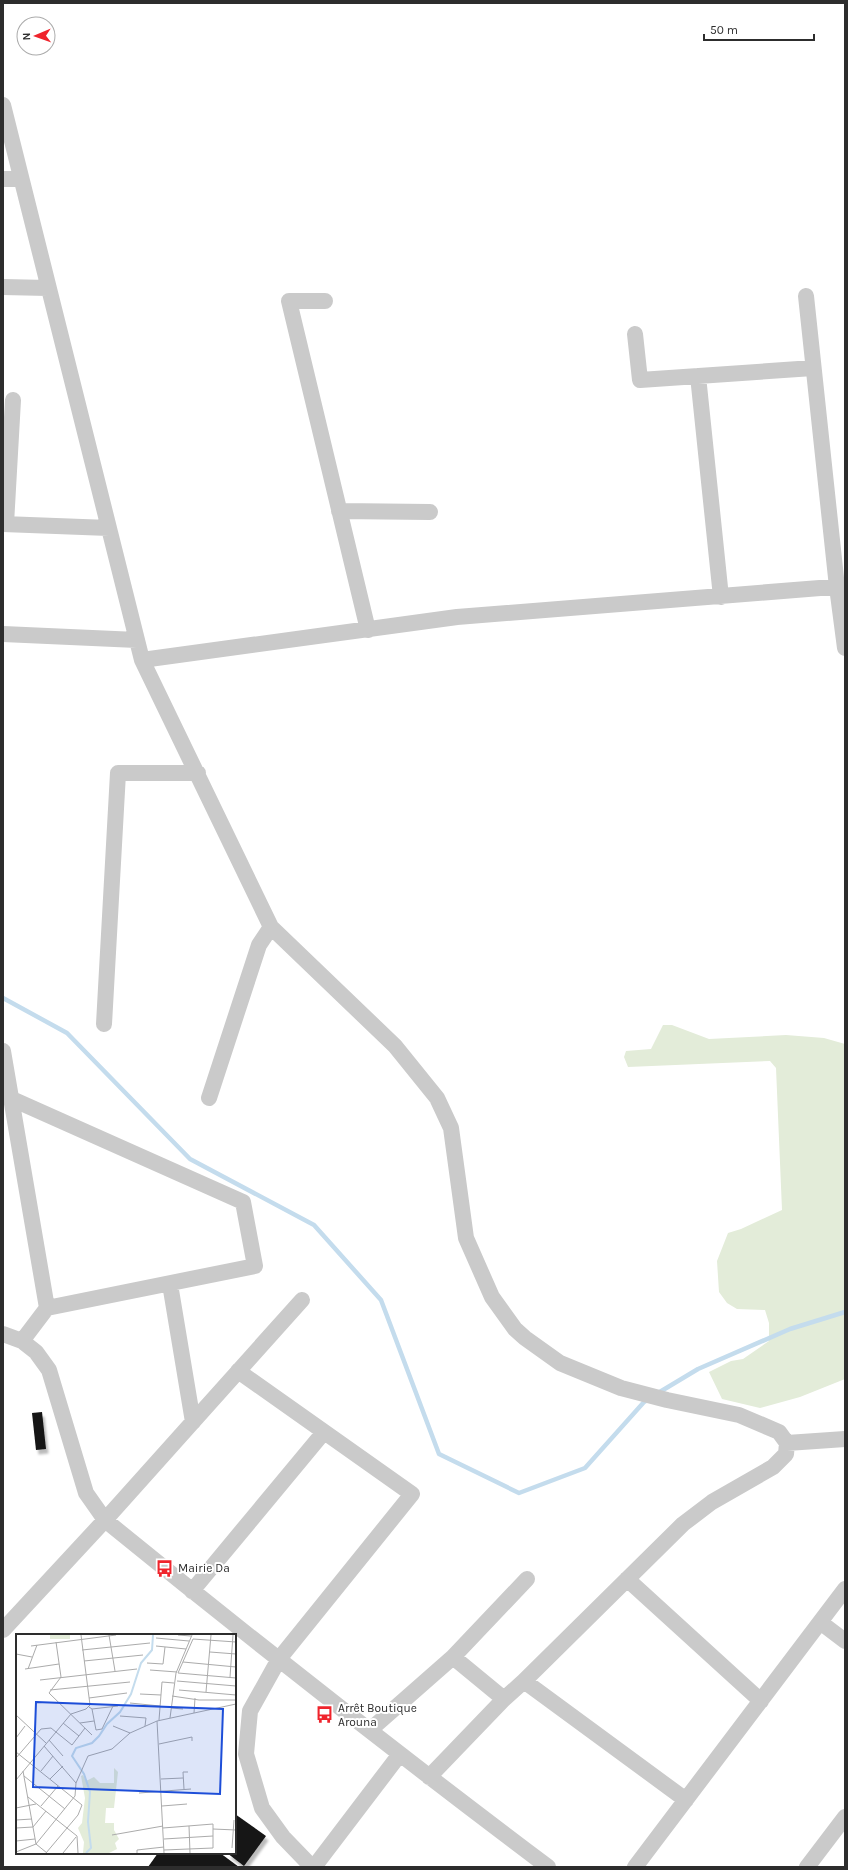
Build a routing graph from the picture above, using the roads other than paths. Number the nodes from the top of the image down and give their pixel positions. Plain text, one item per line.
1 (3, 105) edge
2 (3, 179) edge
3 (20, 179) junction
4 (3, 287) edge
5 (48, 288) junction
6 (806, 296) dead end
7 (325, 301) dead end
8 (636, 334) dead end
9 (813, 368) junction
10 (698, 376) junction
11 (13, 400) dead end
12 (6, 465) edge
13 (339, 511) junction
14 (430, 512) dead end
15 (5, 524) edge
16 (109, 528) junction
17 (841, 586) edge
18 (721, 597) junction
19 (368, 630) junction
20 (3, 634) edge
21 (137, 640) junction
22 (845, 648) edge
23 (142, 660) junction
24 (198, 773) junction
25 (271, 927) junction
26 (104, 1024) dead end
27 (3, 1051) edge
28 (209, 1098) dead end
29 (12, 1099) junction
30 (170, 1284) junction
31 (302, 1300) dead end
32 (47, 1308) junction
33 (3, 1334) edge
34 (22, 1341) junction
35 (238, 1371) junction
36 (193, 1422) junction
37 (324, 1432) junction
38 (845, 1439) edge
39 (787, 1443) junction
40 (105, 1520) junction
41 (526, 1579) dead end
42 (628, 1579) junction
43 (845, 1589) edge
44 (192, 1591) junction
45 (820, 1622) junction
46 (3, 1630) edge
47 (845, 1641) edge
48 (454, 1657) junction
49 (278, 1659) junction
50 (524, 1682) junction
51 (504, 1699) junction
52 (761, 1701) junction
53 (370, 1730) junction
54 (400, 1754) junction
55 (429, 1777) junction
56 (686, 1800) junction
57 (845, 1817) edge
58 (313, 1867) edge
59 (548, 1867) edge
60 (635, 1867) edge
61 (807, 1867) edge

1 - 3 street
2 - 3 street
3 - 5 street
4 - 5 street
5 - 16 street
6 - 9 street
7 - 13 street
8 - 10 street
9 - 10 street
9 - 17 street
10 - 18 street
11 - 12 street
12 - 15 street
13 - 14 street
13 - 19 street
15 - 16 street
16 - 21 street
17 - 18 street
17 - 22 street
18 - 19 street
19 - 23 street
20 - 21 street
21 - 23 street
23 - 24 street
24 - 25 street
24 - 26 street
25 - 28 street
25 - 39 street
27 - 29 street
29 - 30 street
29 - 32 street
30 - 32 street
30 - 36 street
31 - 35 street
32 - 34 street
33 - 34 street
34 - 40 street
35 - 36 street
35 - 37 street
36 - 40 street
37 - 44 street
37 - 49 street
38 - 39 street
39 - 42 street
40 - 44 street
40 - 46 street
41 - 48 street
42 - 50 street
42 - 52 street
43 - 45 street
44 - 49 street
45 - 47 street
45 - 52 street
48 - 51 street
48 - 53 street
49 - 53 street
49 - 58 street
50 - 51 street
50 - 56 street
51 - 55 street
52 - 56 street
53 - 54 street
54 - 55 street
54 - 58 street
55 - 59 street
56 - 60 street
57 - 61 street

